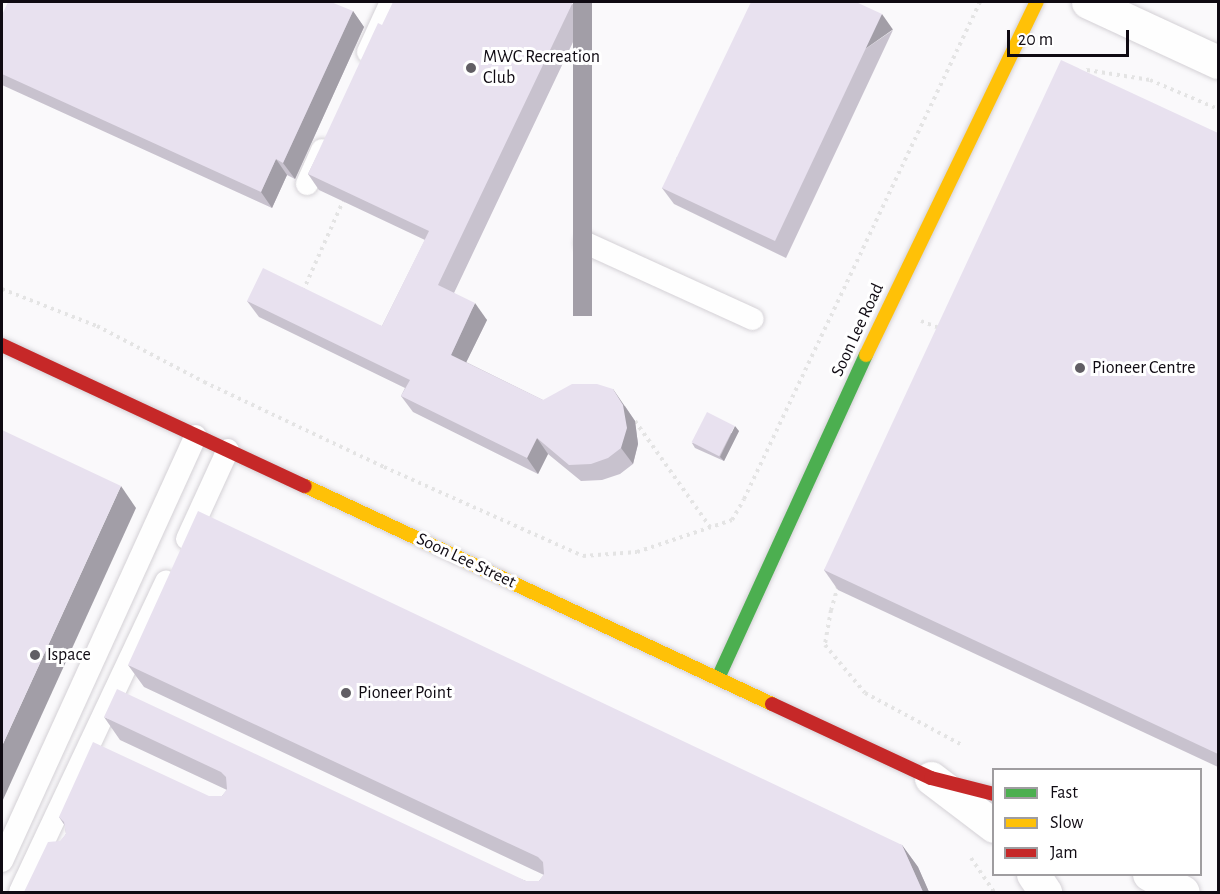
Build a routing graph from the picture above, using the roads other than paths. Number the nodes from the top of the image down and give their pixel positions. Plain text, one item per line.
1 (391, 2) edge
2 (1037, 2) edge
3 (1088, 2) edge
4 (1218, 62) edge
5 (357, 75) edge
6 (333, 127) edge
7 (307, 184) dead end
8 (586, 243) dead end
9 (753, 319) dead end
10 (2, 345) edge
11 (196, 436) junction
12 (228, 450) junction
13 (718, 678) junction
14 (116, 689) junction
15 (137, 699) edge
16 (92, 742) junction
17 (113, 752) edge
18 (931, 778) junction
19 (992, 794) edge
20 (992, 825) edge
21 (2, 861) edge
22 (1034, 876) edge
23 (1153, 876) edge
24 (20, 892) edge
25 (1045, 892) edge
26 (1183, 892) edge

1 - 5 lane
2 - 13 street, Soon Lee Road
3 - 4 street
6 - 7 lane
8 - 9 lane
10 - 11 street, Soon Lee Street
11 - 12 street, Soon Lee Street
11 - 21 lane
12 - 13 street, Soon Lee Street
12 - 14 lane
13 - 18 street, Soon Lee Street
14 - 15 lane
14 - 16 lane
16 - 17 lane
16 - 24 lane
18 - 19 street, Soon Lee Street
18 - 20 street, Soon Lee Street
22 - 25 street
23 - 26 street

